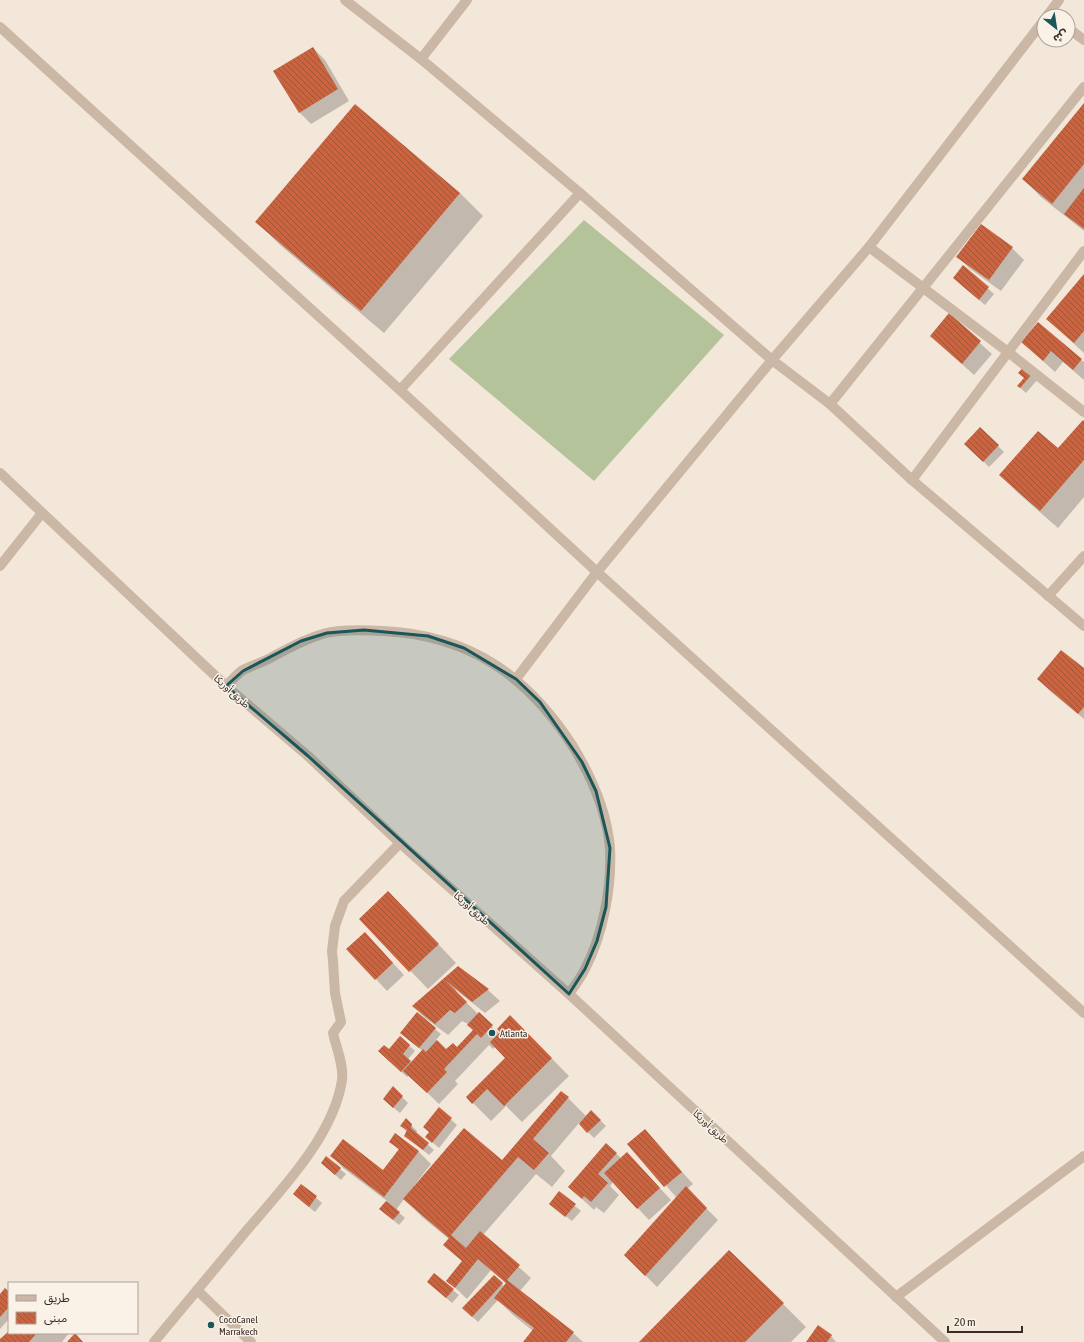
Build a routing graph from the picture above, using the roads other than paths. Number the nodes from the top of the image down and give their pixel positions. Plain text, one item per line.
1 (345, 0) edge
2 (467, 0) edge
3 (0, 27) edge
4 (1036, 31) edge
5 (421, 59) junction
6 (1084, 87) edge
7 (580, 193) junction
8 (869, 247) junction
9 (1084, 251) edge
10 (924, 287) junction
11 (1008, 352) junction
12 (772, 360) junction
13 (400, 390) junction
14 (830, 404) junction
15 (1084, 412) edge
16 (0, 473) edge
17 (912, 480) junction
18 (42, 513) junction
19 (1084, 556) edge
20 (0, 566) edge
21 (597, 572) junction
22 (1048, 596) junction
23 (1084, 626) edge
24 (516, 679) junction
25 (226, 686) junction
26 (400, 843) junction
27 (569, 994) junction
28 (1084, 1013) edge
29 (1084, 1156) edge
30 (197, 1290) junction
31 (896, 1297) junction
32 (154, 1342) edge
33 (251, 1342) edge
34 (945, 1342) edge

1 - 5 street
2 - 5 street
3 - 13 street
4 - 8 street
5 - 7 street
6 - 10 street
7 - 12 street
7 - 13 street
8 - 10 street
8 - 12 street
9 - 11 street
10 - 11 street
10 - 14 street
11 - 15 street
11 - 17 street
12 - 14 street
12 - 21 street
13 - 21 street
14 - 17 street
16 - 18 street, طريق أوريكا
17 - 22 street
18 - 20 street
18 - 25 street, طريق أوريكا
19 - 22 street
21 - 24 street
21 - 28 street
22 - 23 street
24 - 25 street
24 - 27 street
25 - 26 street, طريق أوريكا
26 - 27 street, طريق أوريكا
26 - 30 street
27 - 31 street, طريق أوريكا
29 - 31 street
30 - 32 street
30 - 33 street
31 - 34 street, طريق أوريكا

